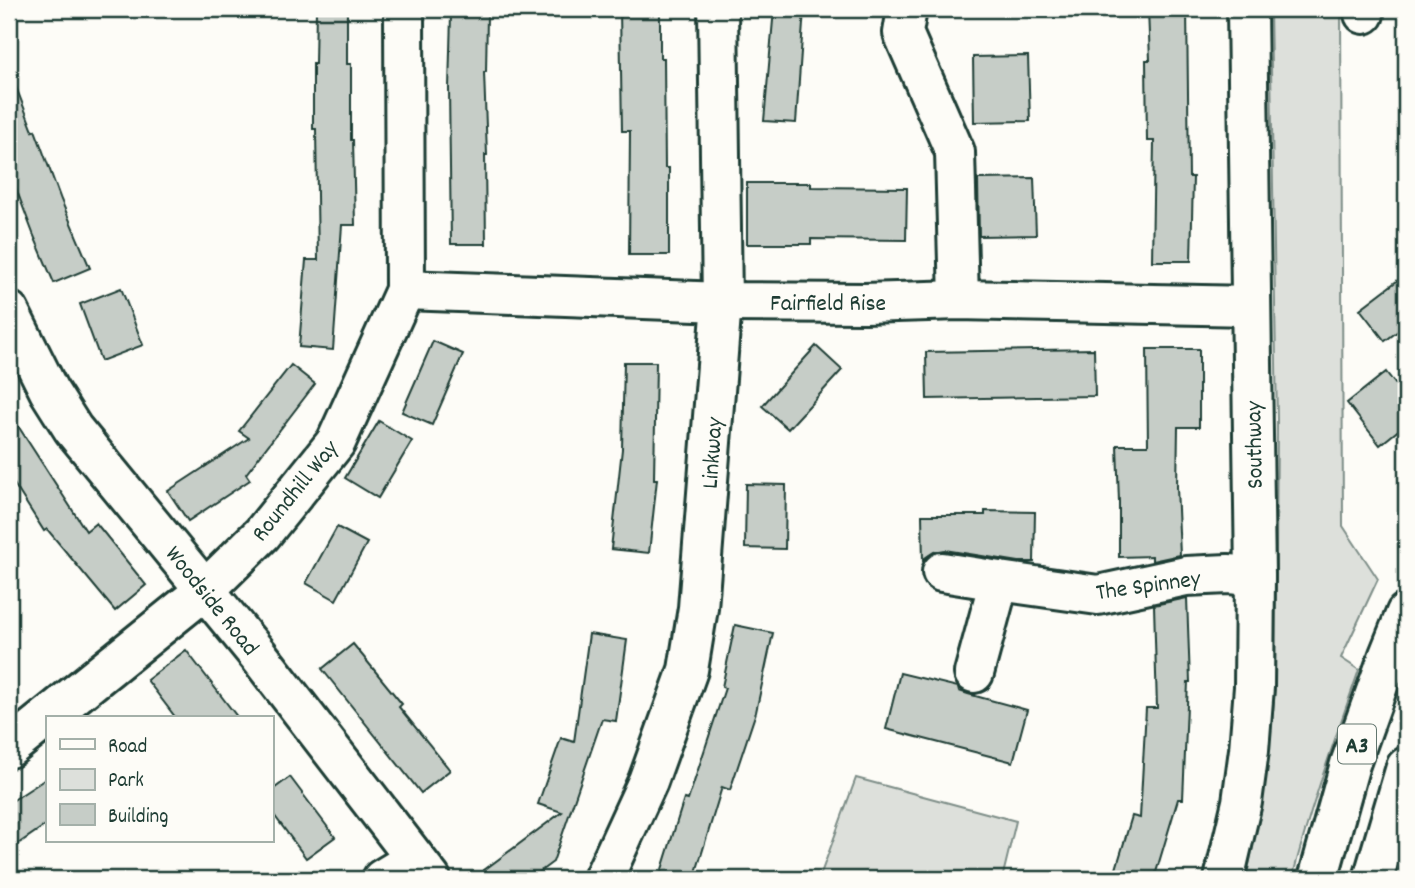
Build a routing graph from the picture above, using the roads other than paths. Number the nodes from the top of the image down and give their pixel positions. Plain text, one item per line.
1 (404, 9) edge
2 (718, 9) edge
3 (907, 9) edge
4 (1247, 9) edge
5 (405, 290) junction
6 (958, 300) junction
7 (722, 302) junction
8 (1251, 306) junction
9 (9, 311) edge
10 (942, 572) dead end
11 (1255, 576) junction
12 (999, 581) junction
13 (205, 590) junction
14 (1406, 613) edge
15 (974, 673) dead end
16 (49, 716) edge
17 (46, 718) edge
18 (9, 748) edge
19 (1406, 767) edge
20 (423, 869) edge
21 (382, 879) edge
22 (603, 879) edge
23 (1224, 879) edge
24 (1318, 879) edge
25 (1373, 879) edge

1 - 5 main road, Roundhill Way
2 - 7 main road, Linkway
3 - 6 main road
4 - 8 main road, Southway
5 - 7 main road, Fairfield Rise
5 - 13 main road, Roundhill Way
6 - 7 main road, Fairfield Rise
6 - 8 main road, Fairfield Rise
7 - 22 main road, Linkway
8 - 11 main road, Southway
9 - 13 main road, Woodside Road
10 - 12 main road, The Spinney
11 - 12 main road, The Spinney
11 - 23 main road, Southway
12 - 15 main road
13 - 16 main road, Roundhill Way
13 - 20 main road, Woodside Road
14 - 24 main road, A3
17 - 18 main road, Roundhill Way
19 - 25 main road, A3
20 - 21 main road

